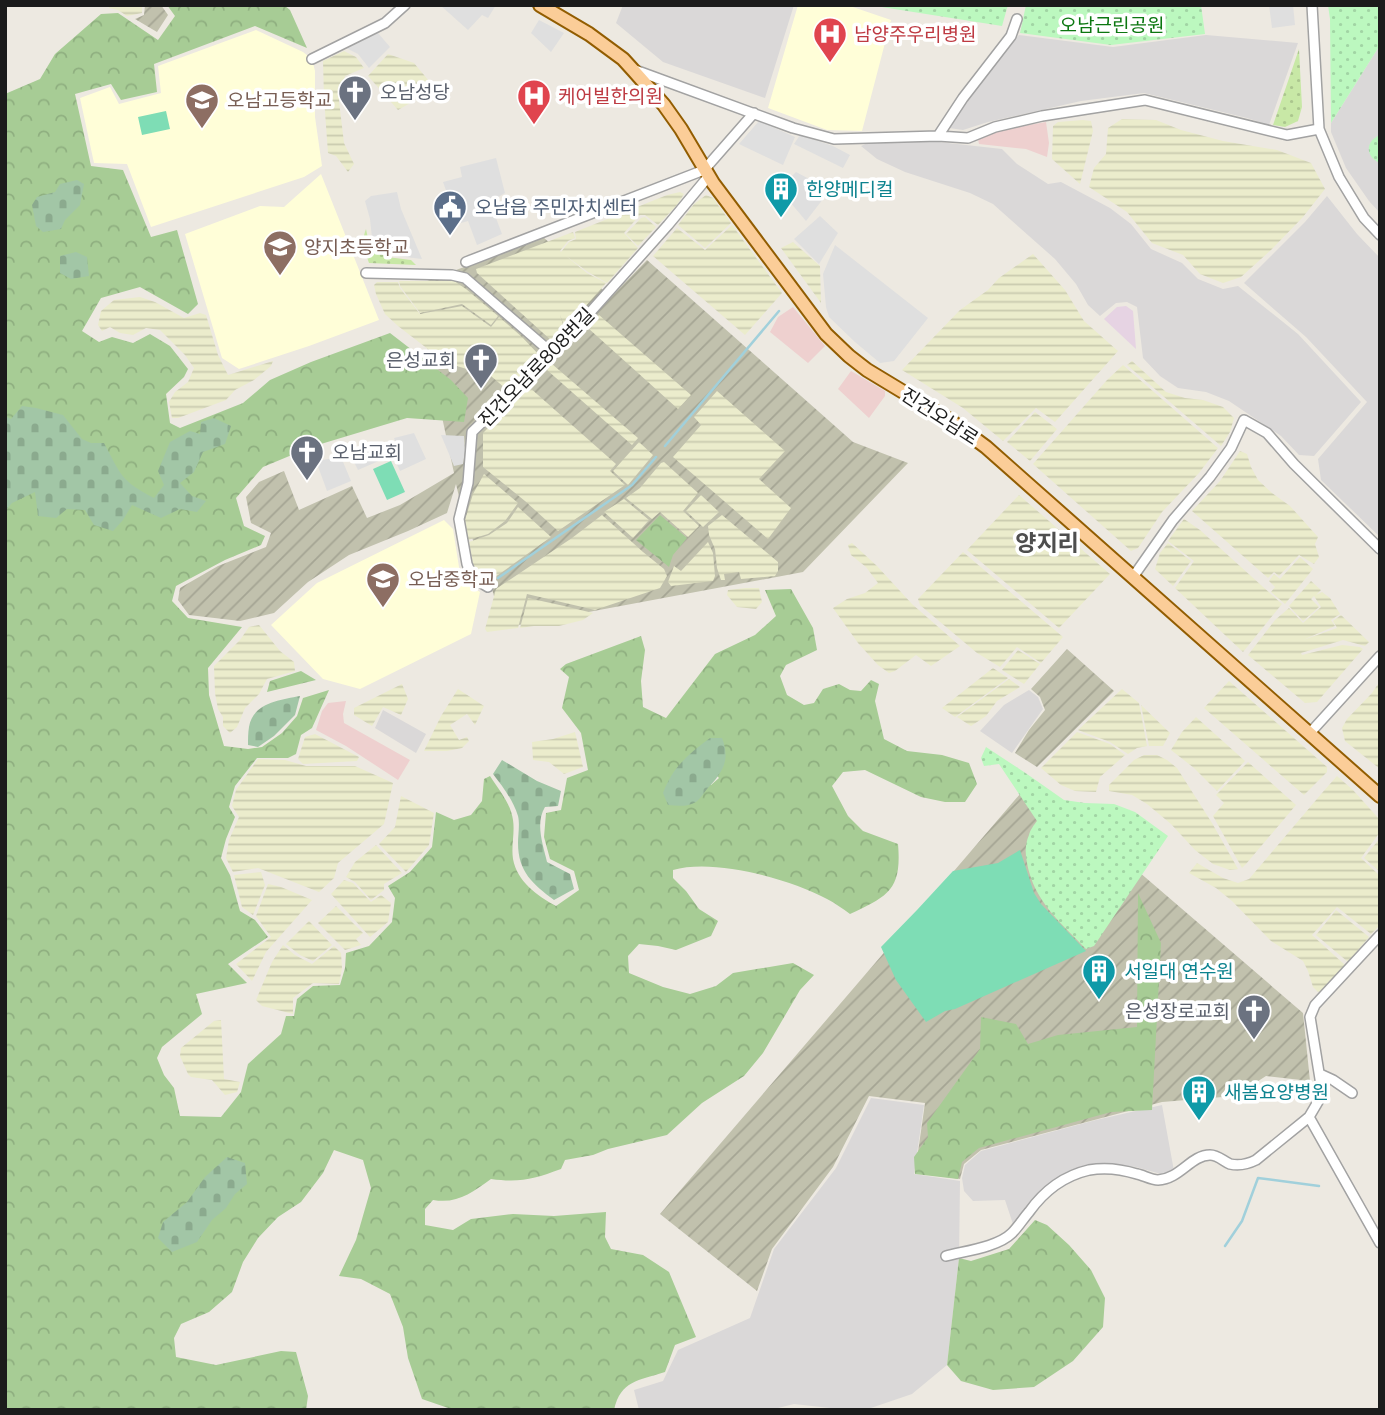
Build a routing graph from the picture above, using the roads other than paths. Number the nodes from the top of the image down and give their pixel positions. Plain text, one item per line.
1 (405, 5) edge
2 (540, 5) edge
3 (1312, 5) edge
4 (1017, 19) dead end
5 (312, 59) dead end
6 (634, 70) junction
7 (754, 113) junction
8 (1319, 130) junction
9 (938, 136) junction
10 (706, 174) junction
11 (1380, 235) edge
12 (466, 262) dead end
13 (366, 273) dead end
14 (553, 354) junction
15 (1380, 549) edge
16 (1133, 577) junction
17 (488, 587) dead end
18 (1380, 656) edge
19 (1309, 734) junction
20 (1380, 796) edge
21 (1380, 935) edge
22 (1320, 1074) junction
23 (1352, 1093) dead end
24 (1309, 1117) junction
25 (1380, 1242) edge
26 (947, 1256) dead end

1 - 5 street
2 - 6 main road, 진건오남로
3 - 8 street
4 - 9 street
6 - 7 street
6 - 10 main road, 진건오남로
7 - 9 street
7 - 10 street, 진건오남로808번길
8 - 9 street
8 - 11 street
10 - 12 street
10 - 14 street, 진건오남로808번길
10 - 16 main road, 진건오남로
13 - 14 street
14 - 17 street, 진건오남로808번길
15 - 16 street
16 - 19 main road, 진건오남로
18 - 19 street
19 - 20 main road, 진건오남로
21 - 22 street
22 - 23 street
22 - 24 street
24 - 25 street
24 - 26 street

